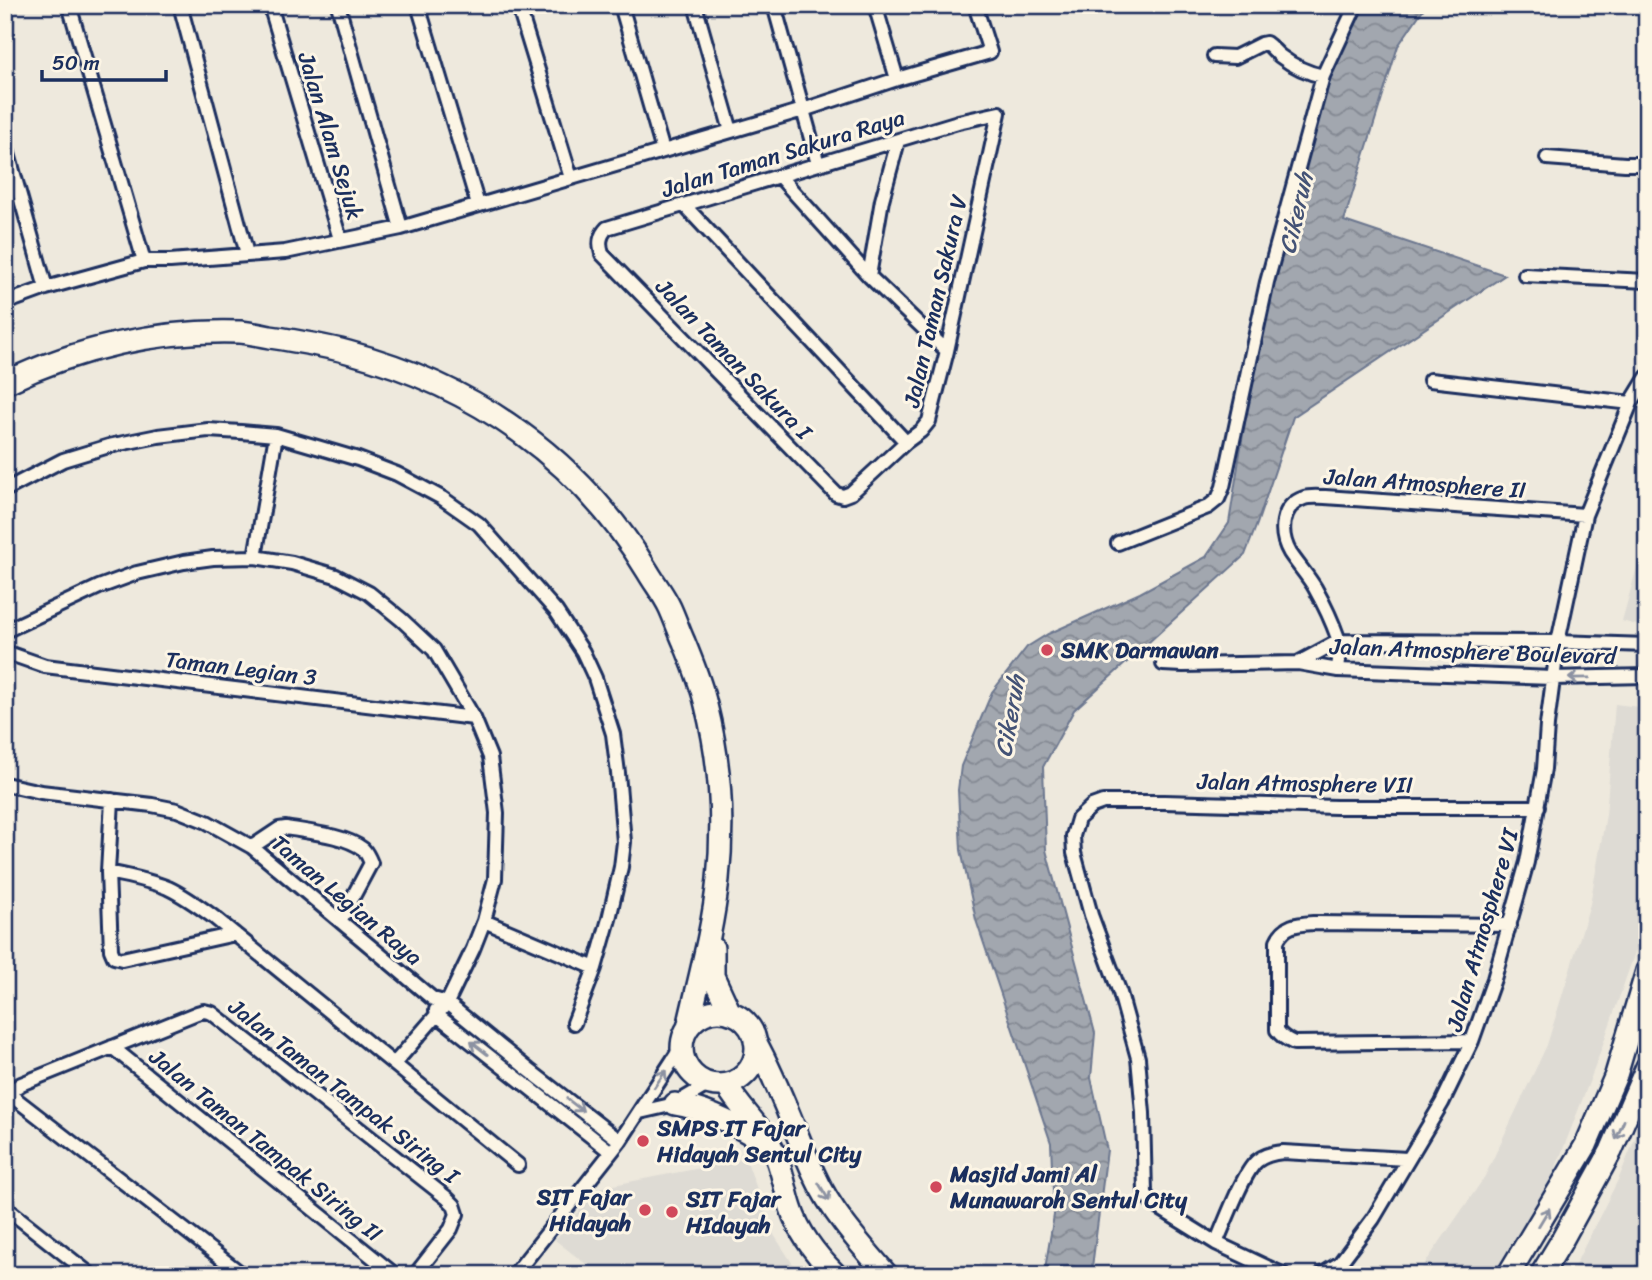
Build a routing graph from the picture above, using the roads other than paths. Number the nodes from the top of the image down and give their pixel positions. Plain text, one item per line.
1 (69, 5) edge
2 (180, 5) edge
3 (270, 5) edge
4 (338, 5) edge
5 (418, 5) edge
6 (518, 5) edge
7 (621, 5) edge
8 (695, 5) edge
9 (774, 5) edge
10 (875, 5) edge
11 (975, 5) edge
12 (1339, 5) edge
13 (1355, 6) edge
14 (1214, 56) dead end
15 (1323, 76) junction
16 (897, 79) junction
17 (803, 110) junction
18 (999, 113) joint
19 (731, 131) junction
20 (898, 141) junction
21 (5, 143) edge
22 (663, 152) junction
23 (1547, 158) dead end
24 (818, 164) junction
25 (1647, 164) edge
26 (780, 177) junction
27 (571, 178) junction
28 (478, 205) junction
29 (685, 206) junction
30 (401, 228) junction
31 (340, 239) junction
32 (247, 254) junction
33 (602, 254) joint
34 (144, 261) junction
35 (1525, 275) dead end
36 (869, 276) junction
37 (1647, 281) edge
38 (46, 288) junction
39 (5, 303) edge
40 (947, 351) junction
41 (1647, 377) edge
42 (1430, 380) dead end
43 (5, 383) edge
44 (1631, 403) junction
45 (276, 435) junction
46 (906, 442) junction
47 (5, 489) edge
48 (836, 494) joint
49 (1585, 515) junction
50 (1118, 543) dead end
51 (255, 557) junction
52 (5, 631) edge
53 (1339, 641) junction
54 (1558, 642) junction
55 (1647, 645) edge
56 (5, 652) edge
57 (1298, 663) junction
58 (1163, 664) dead end
59 (1338, 670) junction
60 (1647, 676) edge
61 (1553, 678) junction
62 (474, 718) junction
63 (5, 784) edge
64 (112, 800) junction
65 (1538, 807) junction
66 (252, 848) junction
67 (108, 872) junction
68 (712, 918) junction
69 (484, 920) junction
70 (340, 921) junction
71 (1510, 925) junction
72 (235, 934) junction
73 (595, 968) junction
74 (1647, 971) edge
75 (433, 999) junction
76 (447, 1003) junction
77 (730, 1013) junction
78 (437, 1015) junction
79 (574, 1023) dead end
80 (685, 1037) junction
81 (755, 1041) junction
82 (1472, 1041) junction
83 (112, 1047) junction
84 (513, 1056) junction
85 (394, 1064) junction
86 (504, 1067) junction
87 (1647, 1067) edge
88 (718, 1084) junction
89 (7, 1094) edge
90 (675, 1104) junction
91 (640, 1112) junction
92 (620, 1140) junction
93 (770, 1145) junction
94 (611, 1152) junction
95 (1407, 1159) junction
96 (518, 1166) dead end
97 (5, 1207) edge
98 (1216, 1243) junction
99 (91, 1275) edge
100 (243, 1275) edge
101 (395, 1275) edge
102 (415, 1275) edge
103 (514, 1275) edge
104 (836, 1275) edge
105 (887, 1275) edge
106 (1284, 1275) edge
107 (1321, 1275) edge
108 (1508, 1275) edge
109 (1541, 1275) edge

1 - 34 street
2 - 32 street
3 - 31 street, Jalan Alam Sejuk
4 - 30 street
5 - 28 street
6 - 27 street
7 - 22 street
8 - 19 street
9 - 17 street
10 - 16 street
11 - 16 street
12 - 13 street
13 - 15 street
14 - 15 street
15 - 50 street
16 - 17 street
17 - 19 street
17 - 24 street
18 - 20 street, Jalan Taman Sakura Raya
18 - 40 street, Jalan Taman Sakura V
19 - 22 street
20 - 24 street, Jalan Taman Sakura Raya
20 - 36 street
21 - 38 street
22 - 27 street
23 - 25 street
24 - 26 street, Jalan Taman Sakura Raya
26 - 29 street, Jalan Taman Sakura Raya
26 - 36 street
27 - 28 street
28 - 30 street
29 - 33 street, Jalan Taman Sakura Raya
29 - 46 street
30 - 31 street
31 - 32 street
32 - 34 street
33 - 48 street, Jalan Taman Sakura I
34 - 38 street
35 - 37 street
36 - 40 street
38 - 39 street
40 - 46 street, Jalan Taman Sakura V
41 - 44 street, Jalan Atmosphere VI
42 - 44 street
43 - 68 main road
44 - 49 street, Jalan Atmosphere VI
45 - 47 street
45 - 51 street
45 - 73 street
46 - 48 street, Jalan Taman Sakura V
49 - 53 street, Jalan Atmosphere II
49 - 54 street, Jalan Atmosphere VI
51 - 52 street
51 - 62 street
53 - 54 street, Jalan Atmosphere Boulevard
53 - 57 street, Jalan Atmosphere Boulevard
53 - 59 street
54 - 55 street, Jalan Atmosphere Boulevard
54 - 61 street, Jalan Atmosphere VI
56 - 62 street, Taman Legian 3
57 - 58 street, Jalan Atmosphere Boulevard
57 - 59 street, Jalan Atmosphere Boulevard
59 - 61 street, Jalan Atmosphere Boulevard
60 -> 61 street, Jalan Atmosphere Boulevard
61 - 65 street, Jalan Atmosphere VI
62 - 69 street
63 - 64 street, Taman Legian Raya
64 - 66 street, Taman Legian Raya
64 - 67 street
65 - 71 street, Jalan Atmosphere VI
65 - 98 street, Jalan Atmosphere VII
66 - 70 street, Taman Legian Raya
66 - 70 street
67 - 72 street
67 - 72 street
68 - 77 main road
68 - 80 main road
69 - 73 street
69 - 76 street
70 - 75 street, Taman Legian Raya
71 - 82 street, Jalan Atmosphere VI
71 - 82 street
72 - 85 street
73 - 79 street
108 -> 74 main road
75 - 76 street, Taman Legian Raya
75 - 78 street
76 - 78 street
76 - 84 street, Taman Legian Raya
77 - 80 main road
77 - 81 main road
78 - 85 street
86 -> 78 street
80 - 88 main road
91 -> 80 street
81 - 88 main road
81 -> 105 main road
82 - 95 street, Jalan Atmosphere VI
83 - 89 street, Jalan Taman Tampak Siring I
83 - 101 street, Jalan Taman Tampak Siring II
83 - 102 street, Jalan Taman Tampak Siring I
84 - 86 street
84 -> 92 street, Taman Legian Raya
85 - 96 street
86 - 94 street
87 -> 109 main road
88 - 90 street
88 - 93 main road
89 - 100 street
90 - 91 street
90 - 93 main road
91 - 92 street
92 - 94 street
93 - 104 main road
94 - 103 street
95 - 98 street
95 - 107 street, Jalan Atmosphere VI
97 - 99 street
98 - 106 street

